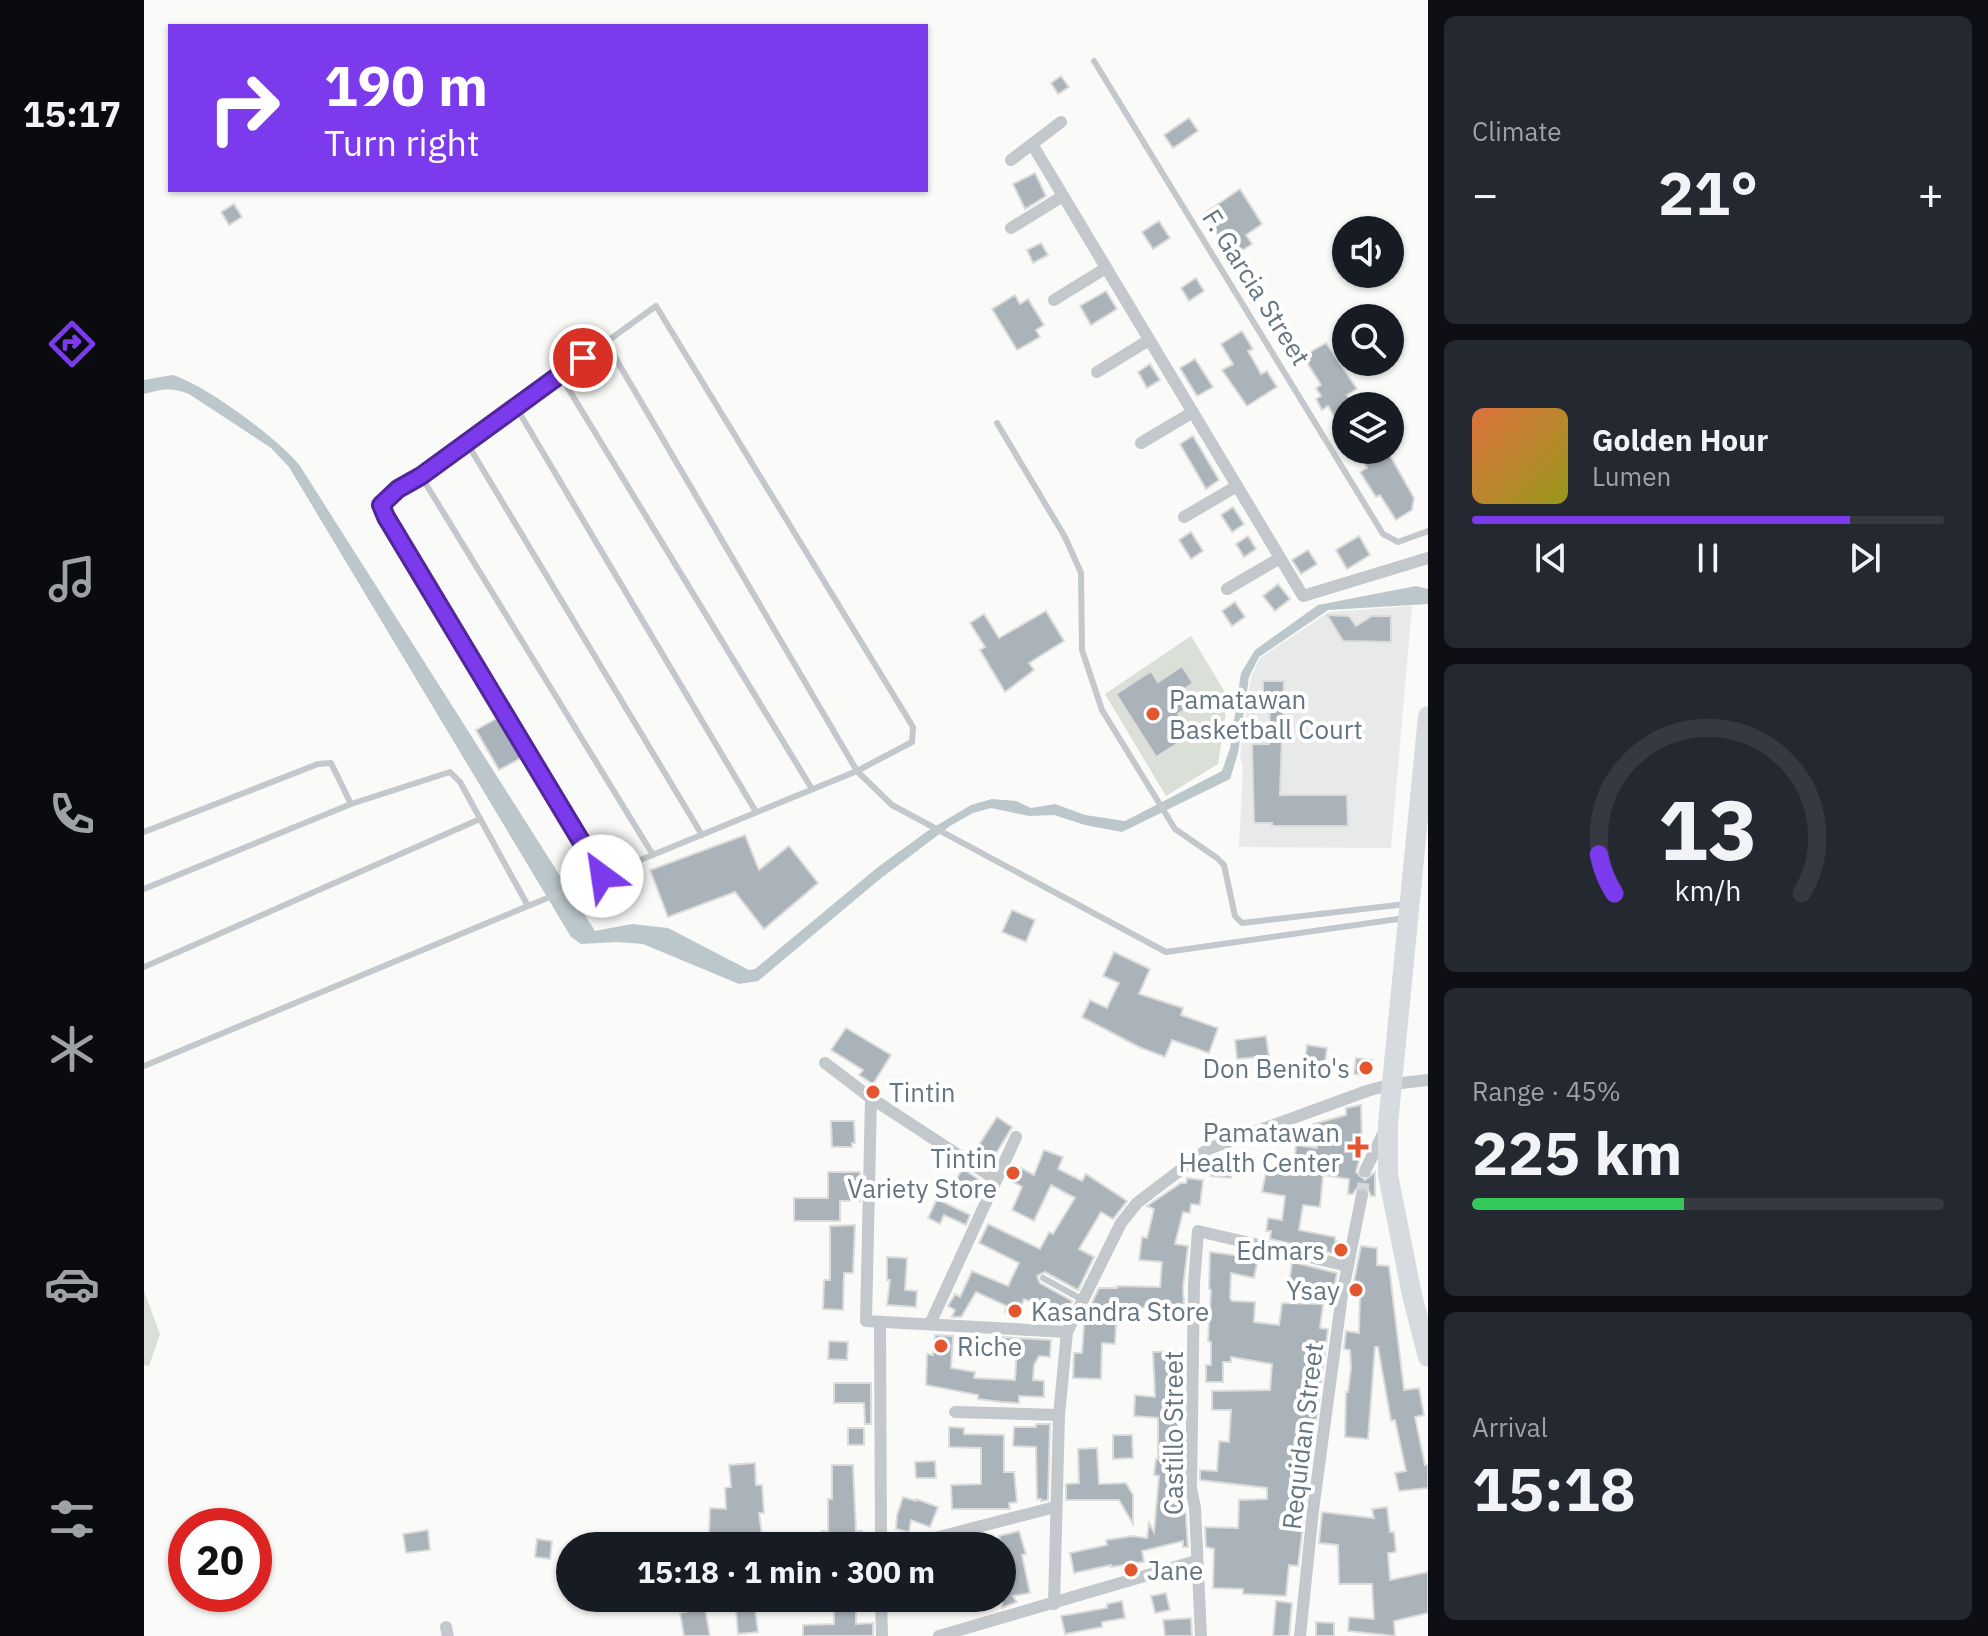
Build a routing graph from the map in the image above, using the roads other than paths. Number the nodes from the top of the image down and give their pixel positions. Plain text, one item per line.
1 (1094, 61) dead end
2 (1061, 122) dead end
3 (1032, 144) junction
4 (1011, 160) dead end
5 (1063, 196) junction
6 (1011, 228) dead end
7 (1106, 268) junction
8 (1054, 300) dead end
9 (1149, 340) junction
10 (606, 342) junction
11 (1097, 372) dead end
12 (560, 375) junction
13 (516, 407) junction
14 (1193, 412) junction
15 (997, 423) dead end
16 (467, 443) junction
17 (1141, 443) dead end
18 (421, 476) junction
19 (1237, 486) junction
20 (1184, 517) dead end
21 (1428, 531) edge
22 (1280, 558) junction
23 (1428, 558) edge
24 (1227, 589) dead end
25 (1428, 716) edge
26 (857, 771) junction
27 (812, 789) junction
28 (351, 804) junction
29 (756, 812) junction
30 (480, 819) junction
31 (1424, 829) edge
32 (144, 832) edge
33 (702, 835) junction
34 (653, 855) junction
35 (602, 876) junction
36 (144, 889) edge
37 (528, 906) junction
38 (1409, 910) junction
39 (144, 967) edge
40 (825, 1063) dead end
41 (144, 1066) edge
42 (1428, 1080) edge
43 (1392, 1084) junction
44 (871, 1098) junction
45 (1388, 1124) junction
46 (1016, 1137) dead end
47 (1365, 1171) tunnel mouth
48 (995, 1179) junction
49 (1362, 1195) tunnel mouth
50 (1348, 1266) junction
51 (1043, 1278) dead end
52 (1420, 1295) edge
53 (1083, 1300) junction
54 (880, 1322) junction
55 (930, 1324) junction
56 (1067, 1332) junction
57 (1428, 1357) edge
58 (955, 1412) dead end
59 (1059, 1415) junction
60 (1055, 1507) junction
61 (881, 1532) edge
62 (958, 1532) edge
63 (1196, 1561) junction
64 (1054, 1604) junction
65 (881, 1612) edge
66 (882, 1636) edge
67 (939, 1636) edge
68 (1201, 1636) edge
69 (1300, 1636) edge

1 - 21 lane, F. Garcia Street
2 - 3 street
3 - 4 street
3 - 5 street
5 - 6 street
5 - 7 street
7 - 8 street
7 - 9 street
9 - 11 street
9 - 14 street
10 - 12 lane
10 - 26 lane
10 - 26 lane
12 - 13 lane
12 - 27 lane
13 - 16 lane
13 - 29 lane
14 - 17 street
14 - 19 street
15 - 38 lane
16 - 18 lane
16 - 33 lane
18 - 34 lane
18 - 35 lane
19 - 20 street
19 - 22 street
22 - 23 street
22 - 24 street
25 - 31 main road
26 - 27 lane
26 - 38 lane
27 - 29 lane
28 - 30 lane
28 - 32 lane
28 - 36 lane
29 - 33 lane
30 - 37 lane
30 - 39 lane
31 - 38 main road
33 - 34 lane
34 - 35 lane
35 - 37 lane
37 - 41 lane
38 - 43 main road
40 - 44 street
42 - 43 street
43 - 45 main road
43 - 53 street
44 - 48 street
44 - 54 street
45 - 47 street
45 - 52 main road
46 - 48 street
48 - 55 street
49 - 50 street, Requidan Street
50 - 63 street, Castillo Street
50 - 69 street, Requidan Street
51 - 53 lane
52 - 57 main road
53 - 56 street
54 - 55 street
54 - 61 street
55 - 56 street
56 - 59 street
58 - 59 street
59 - 60 street
60 - 62 street
60 - 64 street
63 - 64 street
63 - 68 street, Castillo Street
64 - 67 street
65 - 66 street

